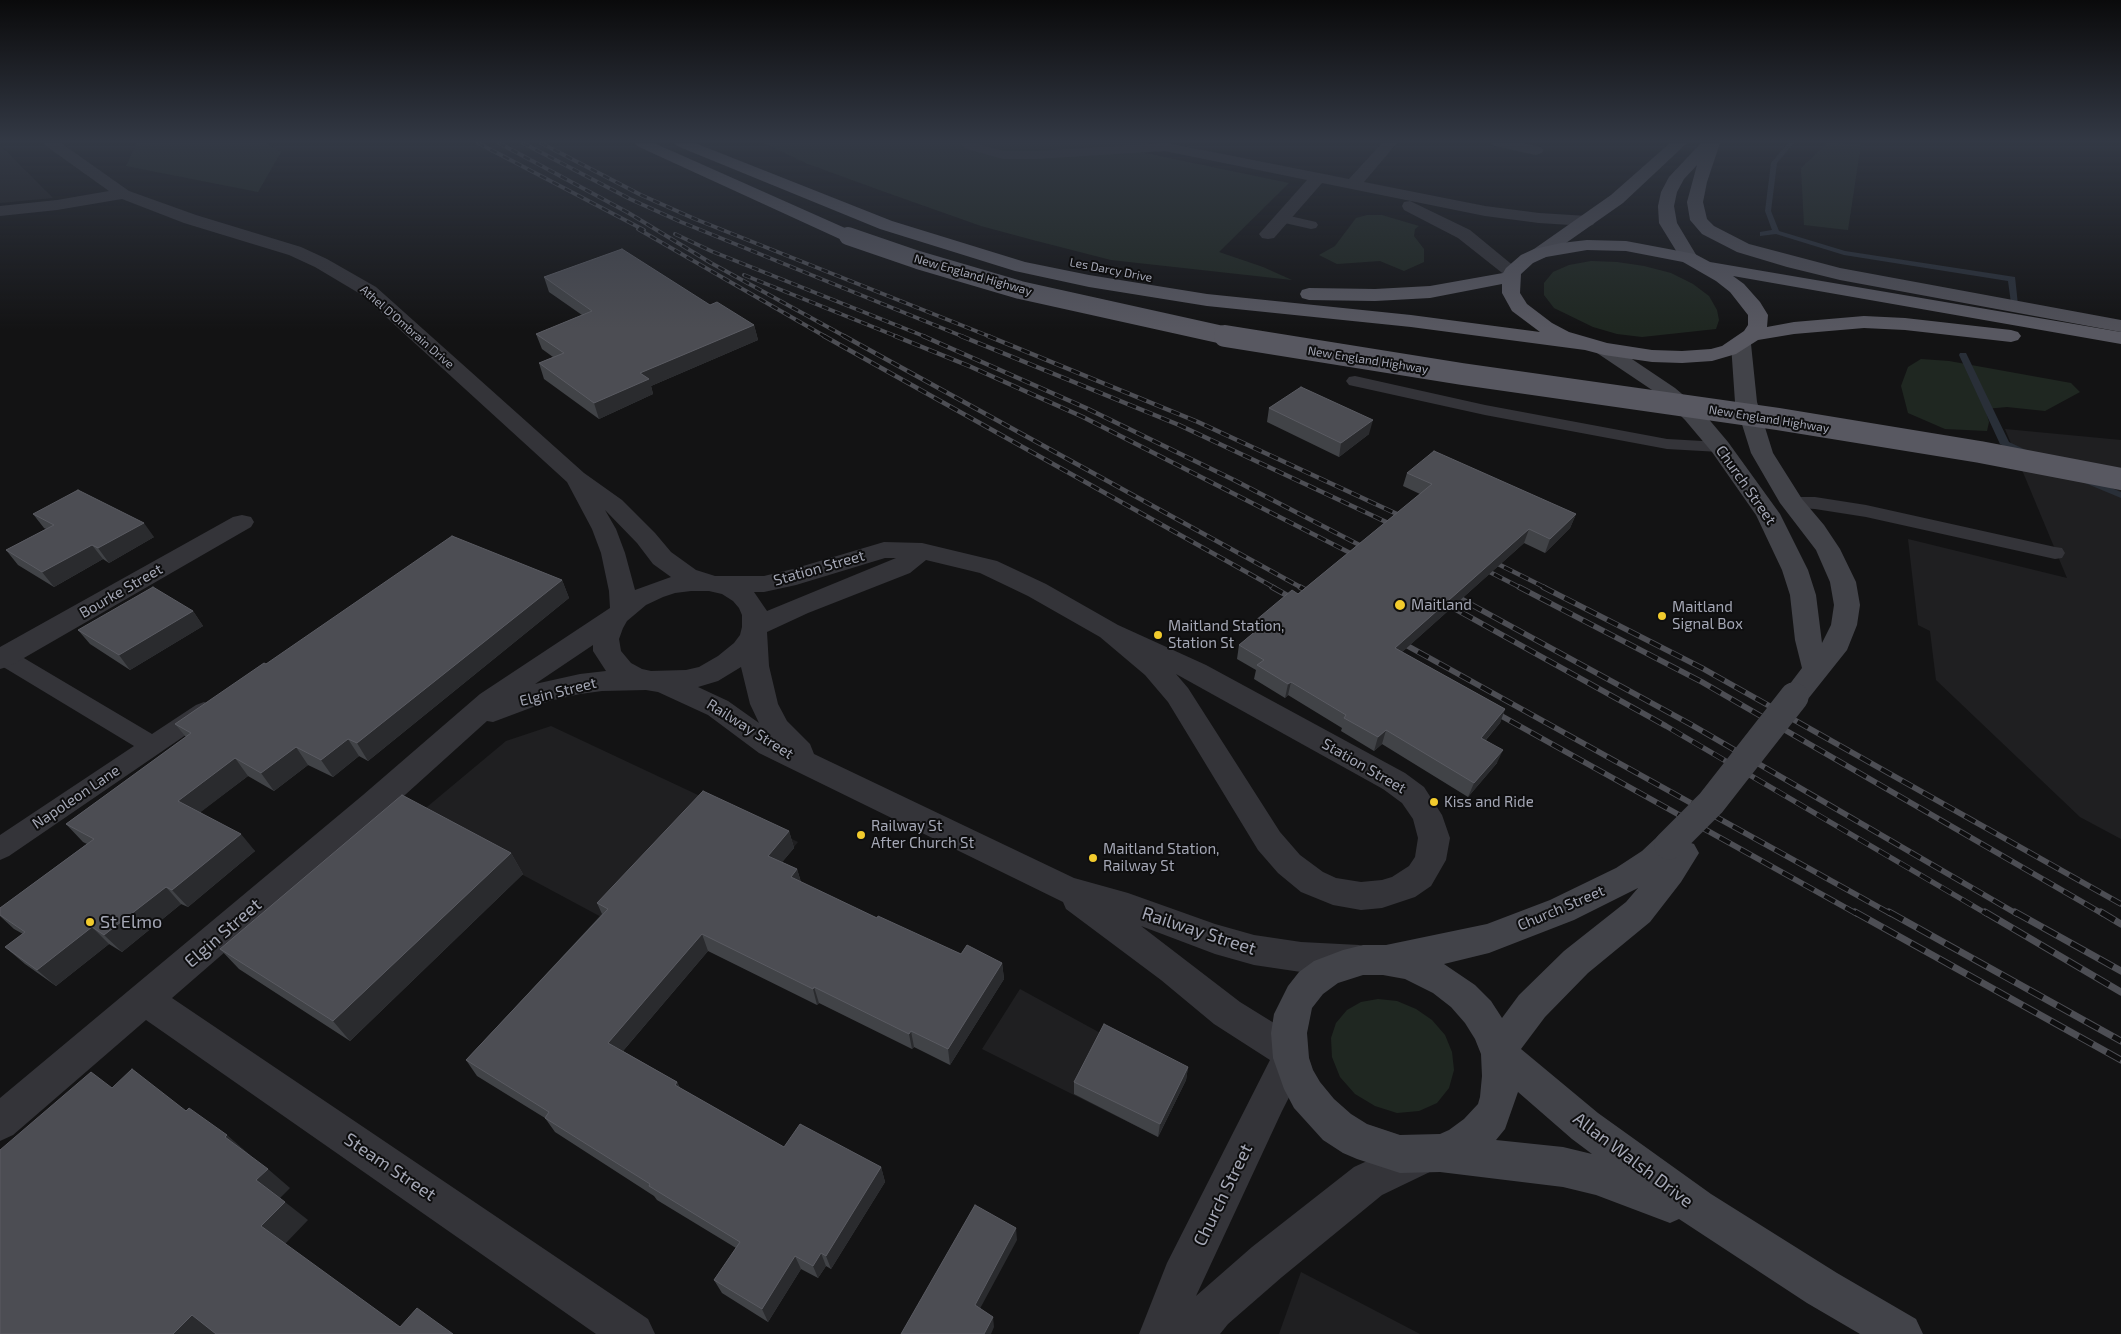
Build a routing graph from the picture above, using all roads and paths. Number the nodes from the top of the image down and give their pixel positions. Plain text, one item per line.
1 (55, 205) edge
2 (152, 205) edge
3 (780, 205) edge
4 (837, 205) edge
5 (876, 205) edge
6 (1293, 205) edge
7 (1408, 205) edge
8 (1459, 205) edge
9 (1608, 205) edge
10 (1666, 205) edge
11 (1695, 205) edge
12 (0, 211) edge
13 (1281, 218) junction
14 (1587, 221) junction
15 (1311, 224) dead end
16 (1268, 234) dead end
17 (1540, 253) junction
18 (1696, 262) junction
19 (1511, 274) junction
20 (2121, 326) edge
21 (2121, 338) edge
22 (1747, 339) junction
23 (1594, 347) junction
24 (2121, 354) edge
25 (1355, 381) dead end
26 (1720, 447) junction
27 (576, 478) junction
28 (2121, 479) edge
29 (1792, 502) junction
30 (242, 522) dead end
31 (922, 551) junction
32 (2055, 553) dead end
33 (712, 583) junction
34 (621, 612) junction
35 (1109, 631) junction
36 (754, 632) junction
37 (2, 658) edge
38 (1816, 668) junction
39 (657, 682) junction
40 (226, 696) edge
41 (444, 741) junction
42 (153, 746) junction
43 (837, 777) junction
44 (0, 849) edge
45 (1676, 849) junction
46 (1067, 890) junction
47 (1373, 960) junction
48 (146, 1000) junction
49 (1498, 1053) junction
50 (1290, 1055) junction
51 (0, 1122) edge
52 (1431, 1154) junction
53 (1773, 1257) junction
54 (633, 1334) edge
55 (1161, 1334) edge
56 (1192, 1334) edge
57 (1901, 1334) edge

1 - 12 street
2 - 27 street, Athel D'Ombrain Drive
3 - 28 highway, New England Highway, bridge
4 - 23 highway
5 - 19 highway, Les Darcy Drive
6 - 13 street
7 - 19 street
8 - 14 street
9 - 14 main road
10 - 18 main road
11 - 20 main road
13 - 15 lane
13 - 16 street
14 - 17 main road
17 - 18 highway
17 - 19 highway
18 - 21 highway
18 - 22 highway
19 - 23 highway
22 - 23 highway
22 - 24 highway
22 - 29 main road, Church Street
23 - 26 main road, Church Street
25 - 26 lane
26 - 38 main road, Church Street
27 - 33 street, Athel D'Ombrain Drive
27 - 34 street, Athel D'Ombrain Drive
29 - 32 lane
29 - 38 main road, Church Street
30 - 37 street, Bourke Street
31 - 33 street, Station Street
31 - 35 street, Station Street
31 - 36 street, Station Street
33 - 34 street
33 - 36 street
34 - 39 street
34 - 41 street, Elgin Street
35 - 35 street, Station Street
36 - 39 street
36 - 43 street, Railway Street
37 - 42 lane
38 - 45 main road, Church Street, bridge
39 - 41 street, Elgin Street
39 - 43 street, Railway Street
40 - 42 lane, Napoleon Lane
41 - 48 street, Elgin Street
42 - 44 lane, Napoleon Lane
43 - 46 street, Railway Street
45 - 47 main road, Church Street
45 - 49 main road, Church Street
46 - 47 street, Railway Street
46 - 50 street, Railway Street
47 - 49 main road
47 - 50 main road, Church Street
48 - 51 street, Elgin Street
48 - 54 street, Steam Street
49 - 52 main road
49 - 53 main road, Allan Walsh Drive
50 - 52 main road, Allan Walsh Drive
50 - 55 street, Church Street
52 - 53 main road, Allan Walsh Drive
52 - 56 street
53 - 57 main road, Allan Walsh Drive

